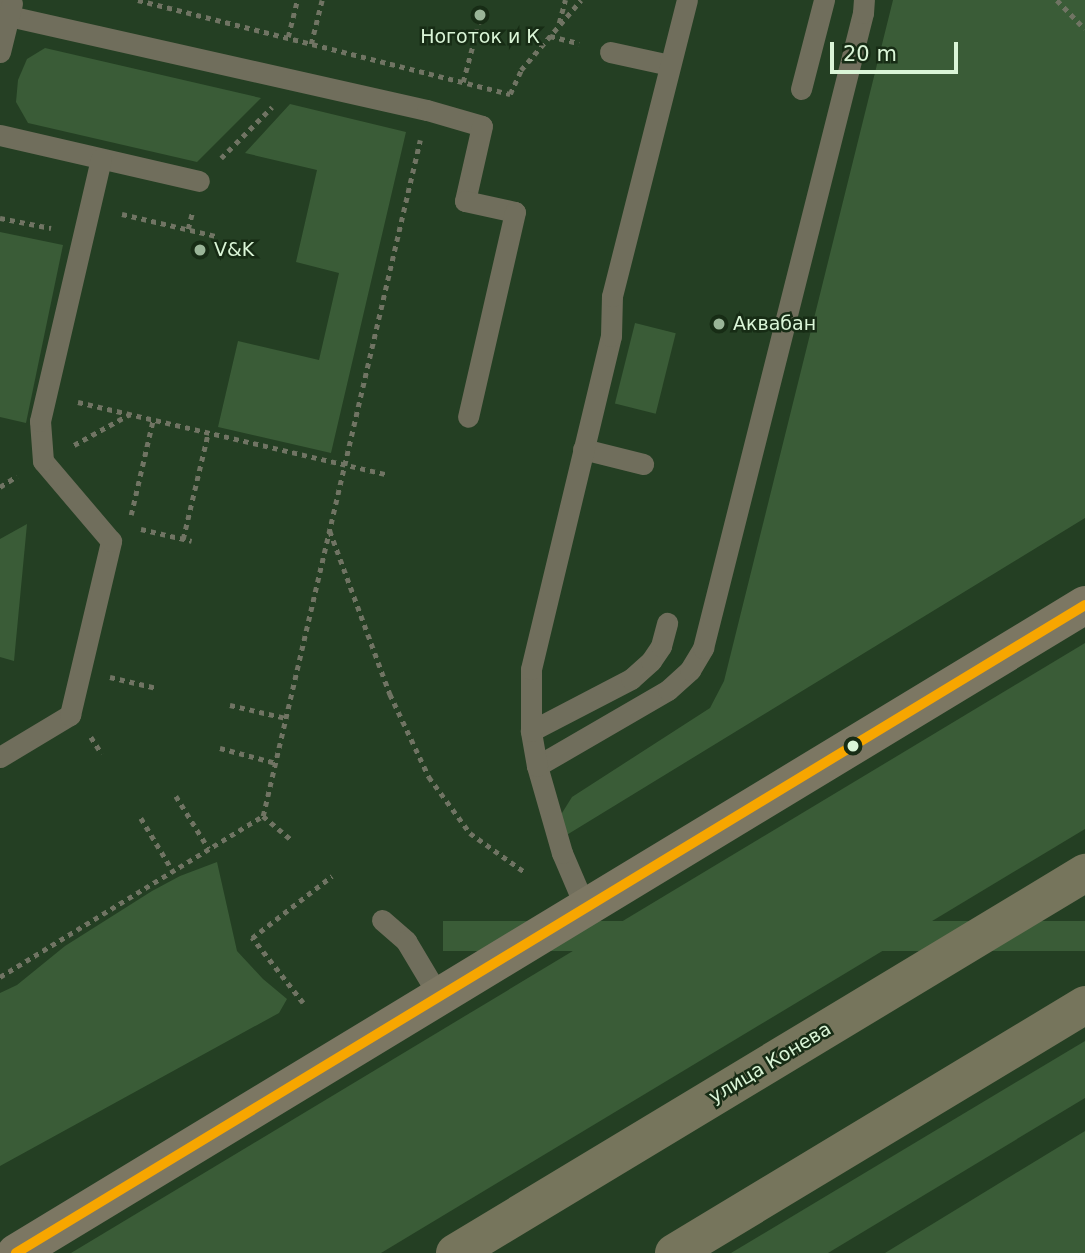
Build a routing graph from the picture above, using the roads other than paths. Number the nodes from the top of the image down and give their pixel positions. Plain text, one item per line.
1 (687, 0) edge
2 (824, 0) edge
3 (864, 0) edge
4 (8, 7) edge
5 (0, 52) edge
6 (610, 52) dead end
7 (670, 65) junction
8 (802, 89) dead end
9 (0, 135) edge
10 (101, 159) junction
11 (199, 181) road end
12 (468, 417) dead end
13 (583, 449) junction
14 (643, 464) dead end
15 (1085, 605) edge
16 (667, 623) dead end
17 (531, 731) junction
18 (0, 757) edge
19 (537, 766) junction
20 (1085, 873) edge
21 (586, 909) junction
22 (382, 920) dead end
23 (440, 998) junction
24 (1085, 1004) edge
25 (16, 1253) edge
26 (455, 1253) edge
27 (674, 1253) edge

1 - 7 lane
2 - 8 lane
3 - 19 lane
4 - 5 lane
4 - 12 lane
6 - 7 lane
7 - 13 lane
9 - 10 lane
10 - 11 lane
10 - 18 lane
13 - 14 lane
13 - 17 lane
15 - 21 main road
16 - 17 lane
17 - 19 lane
19 - 21 lane
20 - 26 main road, улица Конева
21 - 23 main road
22 - 23 lane
23 - 25 main road
24 - 27 main road

